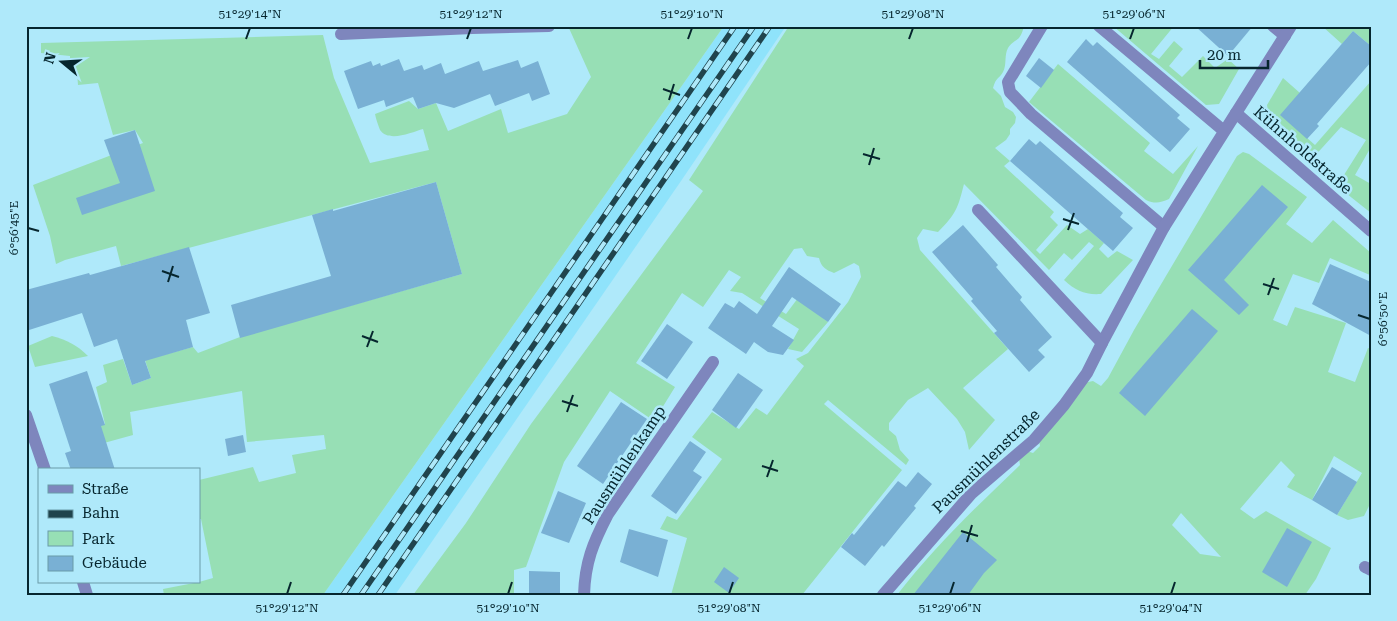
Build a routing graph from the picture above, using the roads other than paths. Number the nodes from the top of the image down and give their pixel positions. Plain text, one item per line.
1 (549, 26) edge
2 (1042, 26) edge
3 (1099, 26) edge
4 (1273, 26) edge
5 (445, 28) edge
6 (1288, 31) edge
7 (341, 34) dead end
8 (1236, 113) junction
9 (1224, 131) junction
10 (978, 210) dead end
11 (1164, 227) junction
12 (1371, 230) edge
13 (1102, 343) junction
14 (713, 362) dead end
15 (26, 415) edge
16 (44, 468) edge
17 (584, 595) edge
18 (882, 595) edge

1 - 5 street
2 - 11 street
3 - 9 street
4 - 6 street, Pausmühlenstraße
5 - 7 street
6 - 8 street, Pausmühlenstraße
8 - 9 street, Pausmühlenstraße
8 - 12 street, Kühnholdstraße
9 - 11 street, Pausmühlenstraße
10 - 13 street
11 - 13 street, Pausmühlenstraße
13 - 18 street, Pausmühlenstraße
14 - 17 street, Pausmühlenkamp
15 - 16 street

